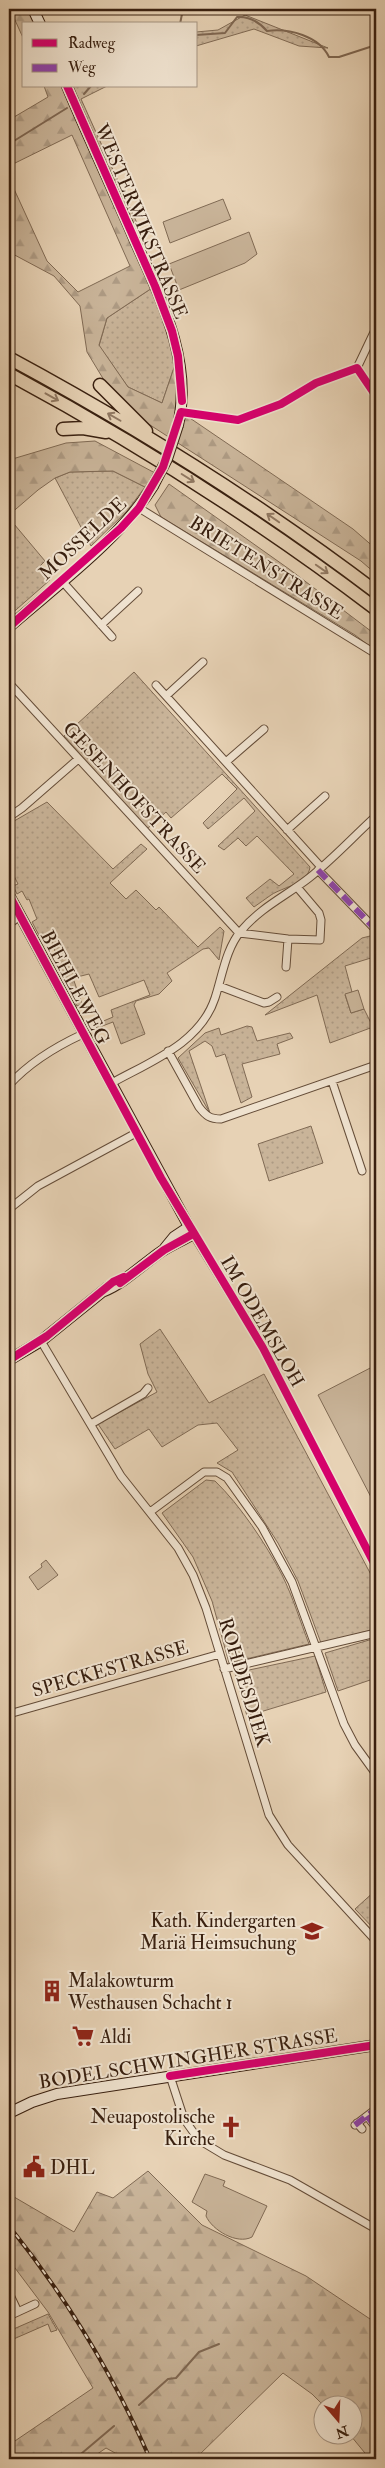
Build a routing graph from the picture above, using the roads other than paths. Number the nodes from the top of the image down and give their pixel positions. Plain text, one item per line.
1 (33, 9) edge
2 (39, 22) edge
3 (68, 88) edge
4 (376, 328) edge
5 (9, 358) edge
6 (357, 368) junction
7 (9, 374) edge
8 (100, 385) dead end
9 (376, 396) edge
10 (182, 401) joint
11 (181, 412) junction
12 (63, 429) dead end
13 (116, 434) junction
14 (156, 442) junction
15 (139, 508) junction
16 (62, 580) junction
17 (138, 591) dead end
18 (376, 592) edge
19 (376, 609) edge
20 (102, 625) junction
21 (9, 627) edge
22 (112, 637) dead end
23 (376, 654) edge
24 (203, 662) dead end
25 (9, 683) edge
26 (156, 685) dead end
27 (166, 696) junction
28 (264, 729) dead end
29 (77, 760) junction
30 (226, 762) junction
31 (325, 796) dead end
32 (376, 816) edge
33 (9, 817) edge
34 (287, 830) junction
35 (320, 869) junction
36 (297, 887) junction
37 (9, 895) edge
38 (20, 916) junction
39 (9, 924) edge
40 (376, 928) edge
41 (238, 933) junction
42 (288, 940) junction
43 (286, 967) dead end
44 (219, 986) junction
45 (277, 997) dead end
46 (83, 1034) junction
47 (168, 1051) junction
48 (376, 1065) edge
49 (332, 1081) junction
50 (110, 1084) junction
51 (9, 1085) edge
52 (115, 1094) joint
53 (136, 1132) junction
54 (362, 1171) dead end
55 (9, 1209) edge
56 (190, 1230) junction
57 (41, 1341) junction
58 (9, 1360) edge
59 (148, 1388) dead end
60 (90, 1424) junction
61 (150, 1512) junction
62 (376, 1568) edge
63 (376, 1633) edge
64 (318, 1647) junction
65 (220, 1654) junction
66 (224, 1669) junction
67 (9, 1714) edge
68 (376, 1774) edge
69 (376, 1940) edge
70 (376, 2044) edge
71 (170, 2076) junction
72 (376, 2109) edge
73 (9, 2113) edge
74 (367, 2116) junction
75 (374, 2125) dead end
76 (358, 2126) dead end
77 (376, 2229) edge
78 (10, 2295) dead end
79 (35, 2304) dead end
80 (18, 2312) junction
81 (9, 2316) edge
82 (376, 2456) edge
83 (366, 2459) edge

1 - 2 street
3 - 10 street, WESTERWIKSTRASSE
4 - 6 street
14 -> 5 highway
6 - 9 street
6 - 11 street
7 -> 13 highway
8 - 14 highway
10 - 11 street, MOSSELDE
11 - 15 street, MOSSELDE, bridge
12 - 13 highway
13 -> 19 highway
18 -> 14 highway
15 - 16 street, MOSSELDE
15 - 23 street, BRIETENSTRASSE
16 - 20 street
16 - 21 street, MOSSELDE
17 - 20 street
20 - 22 street
24 - 27 street
25 - 29 street, GESENHOFSTRASSE
26 - 27 street
27 - 30 street
28 - 30 street
29 - 33 street
29 - 41 street, GESENHOFSTRASSE
30 - 34 street
31 - 34 street
32 - 35 street
34 - 35 street
35 - 36 street
35 - 40 street
36 - 41 street
36 - 42 street
37 - 38 street, BIEHLEWEG
38 - 39 street
38 - 46 street, BIEHLEWEG
41 - 42 street
41 - 44 street
42 - 43 street
44 - 45 street
44 - 47 street
46 - 50 street, BIEHLEWEG
46 - 51 street
47 - 49 street
47 - 50 street
48 - 49 street
49 - 54 street
50 - 52 street, BIEHLEWEG
52 - 53 street, IM ODEMSLOH
53 - 55 street
53 - 56 street, IM ODEMSLOH
56 - 57 street
56 - 62 street, IM ODEMSLOH
57 - 58 street
57 - 60 street, ROHDESDIEK
59 - 60 street
60 - 61 street, ROHDESDIEK
61 - 64 street
61 - 65 street, ROHDESDIEK
63 - 64 street
64 - 66 street
64 - 68 street
65 - 66 street, ROHDESDIEK
65 - 67 street, SPECKESTRASSE
66 - 69 street, ROHDESDIEK
70 - 71 street, BODELSCHWINGHER STRASSE
71 - 73 street, BODELSCHWINGHER STRASSE
71 - 77 street
72 - 74 street
74 - 75 street
74 - 76 street
78 - 80 street
79 - 80 street
80 - 81 street
82 - 83 street

